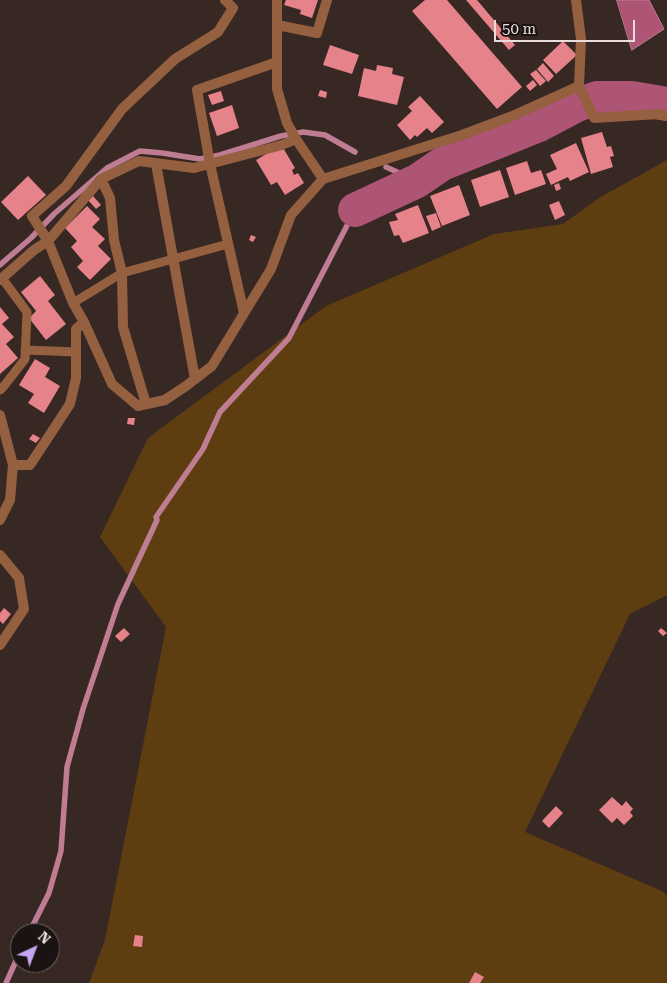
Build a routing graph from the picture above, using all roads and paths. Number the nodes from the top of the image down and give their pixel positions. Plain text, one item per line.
1 (225, 0) edge
2 (277, 0) edge
3 (326, 0) edge
4 (576, 0) edge
5 (277, 25) junction
6 (277, 62) junction
7 (579, 86) junction
8 (667, 116) edge
9 (296, 139) junction
10 (156, 164) junction
11 (210, 164) junction
12 (323, 179) junction
13 (101, 180) junction
14 (48, 241) junction
15 (228, 244) junction
16 (174, 259) junction
17 (122, 273) junction
18 (1, 279) edge
19 (73, 303) junction
20 (244, 313) junction
21 (84, 322) junction
22 (25, 350) junction
23 (76, 352) junction
24 (196, 379) junction
25 (0, 390) edge
26 (146, 404) junction
27 (0, 415) edge
28 (13, 465) junction
29 (0, 520) edge
30 (0, 555) edge
31 (0, 645) edge

1 - 14 street
2 - 5 street
3 - 5 street
4 - 7 street
5 - 6 street
6 - 9 street
6 - 11 street
7 - 8 street
7 - 12 street
9 - 11 street
9 - 12 street
10 - 11 street
10 - 13 street
10 - 16 street
11 - 15 street
12 - 20 street
13 - 14 street
13 - 17 street
14 - 18 street
14 - 19 street
15 - 16 lane
15 - 20 street
16 - 17 lane
16 - 24 street
17 - 19 lane
17 - 26 street
18 - 22 lane
19 - 21 street
20 - 24 street
21 - 23 street
21 - 26 street
22 - 23 lane
22 - 25 lane
23 - 28 street
24 - 26 street
27 - 28 street
28 - 29 street
30 - 31 street

